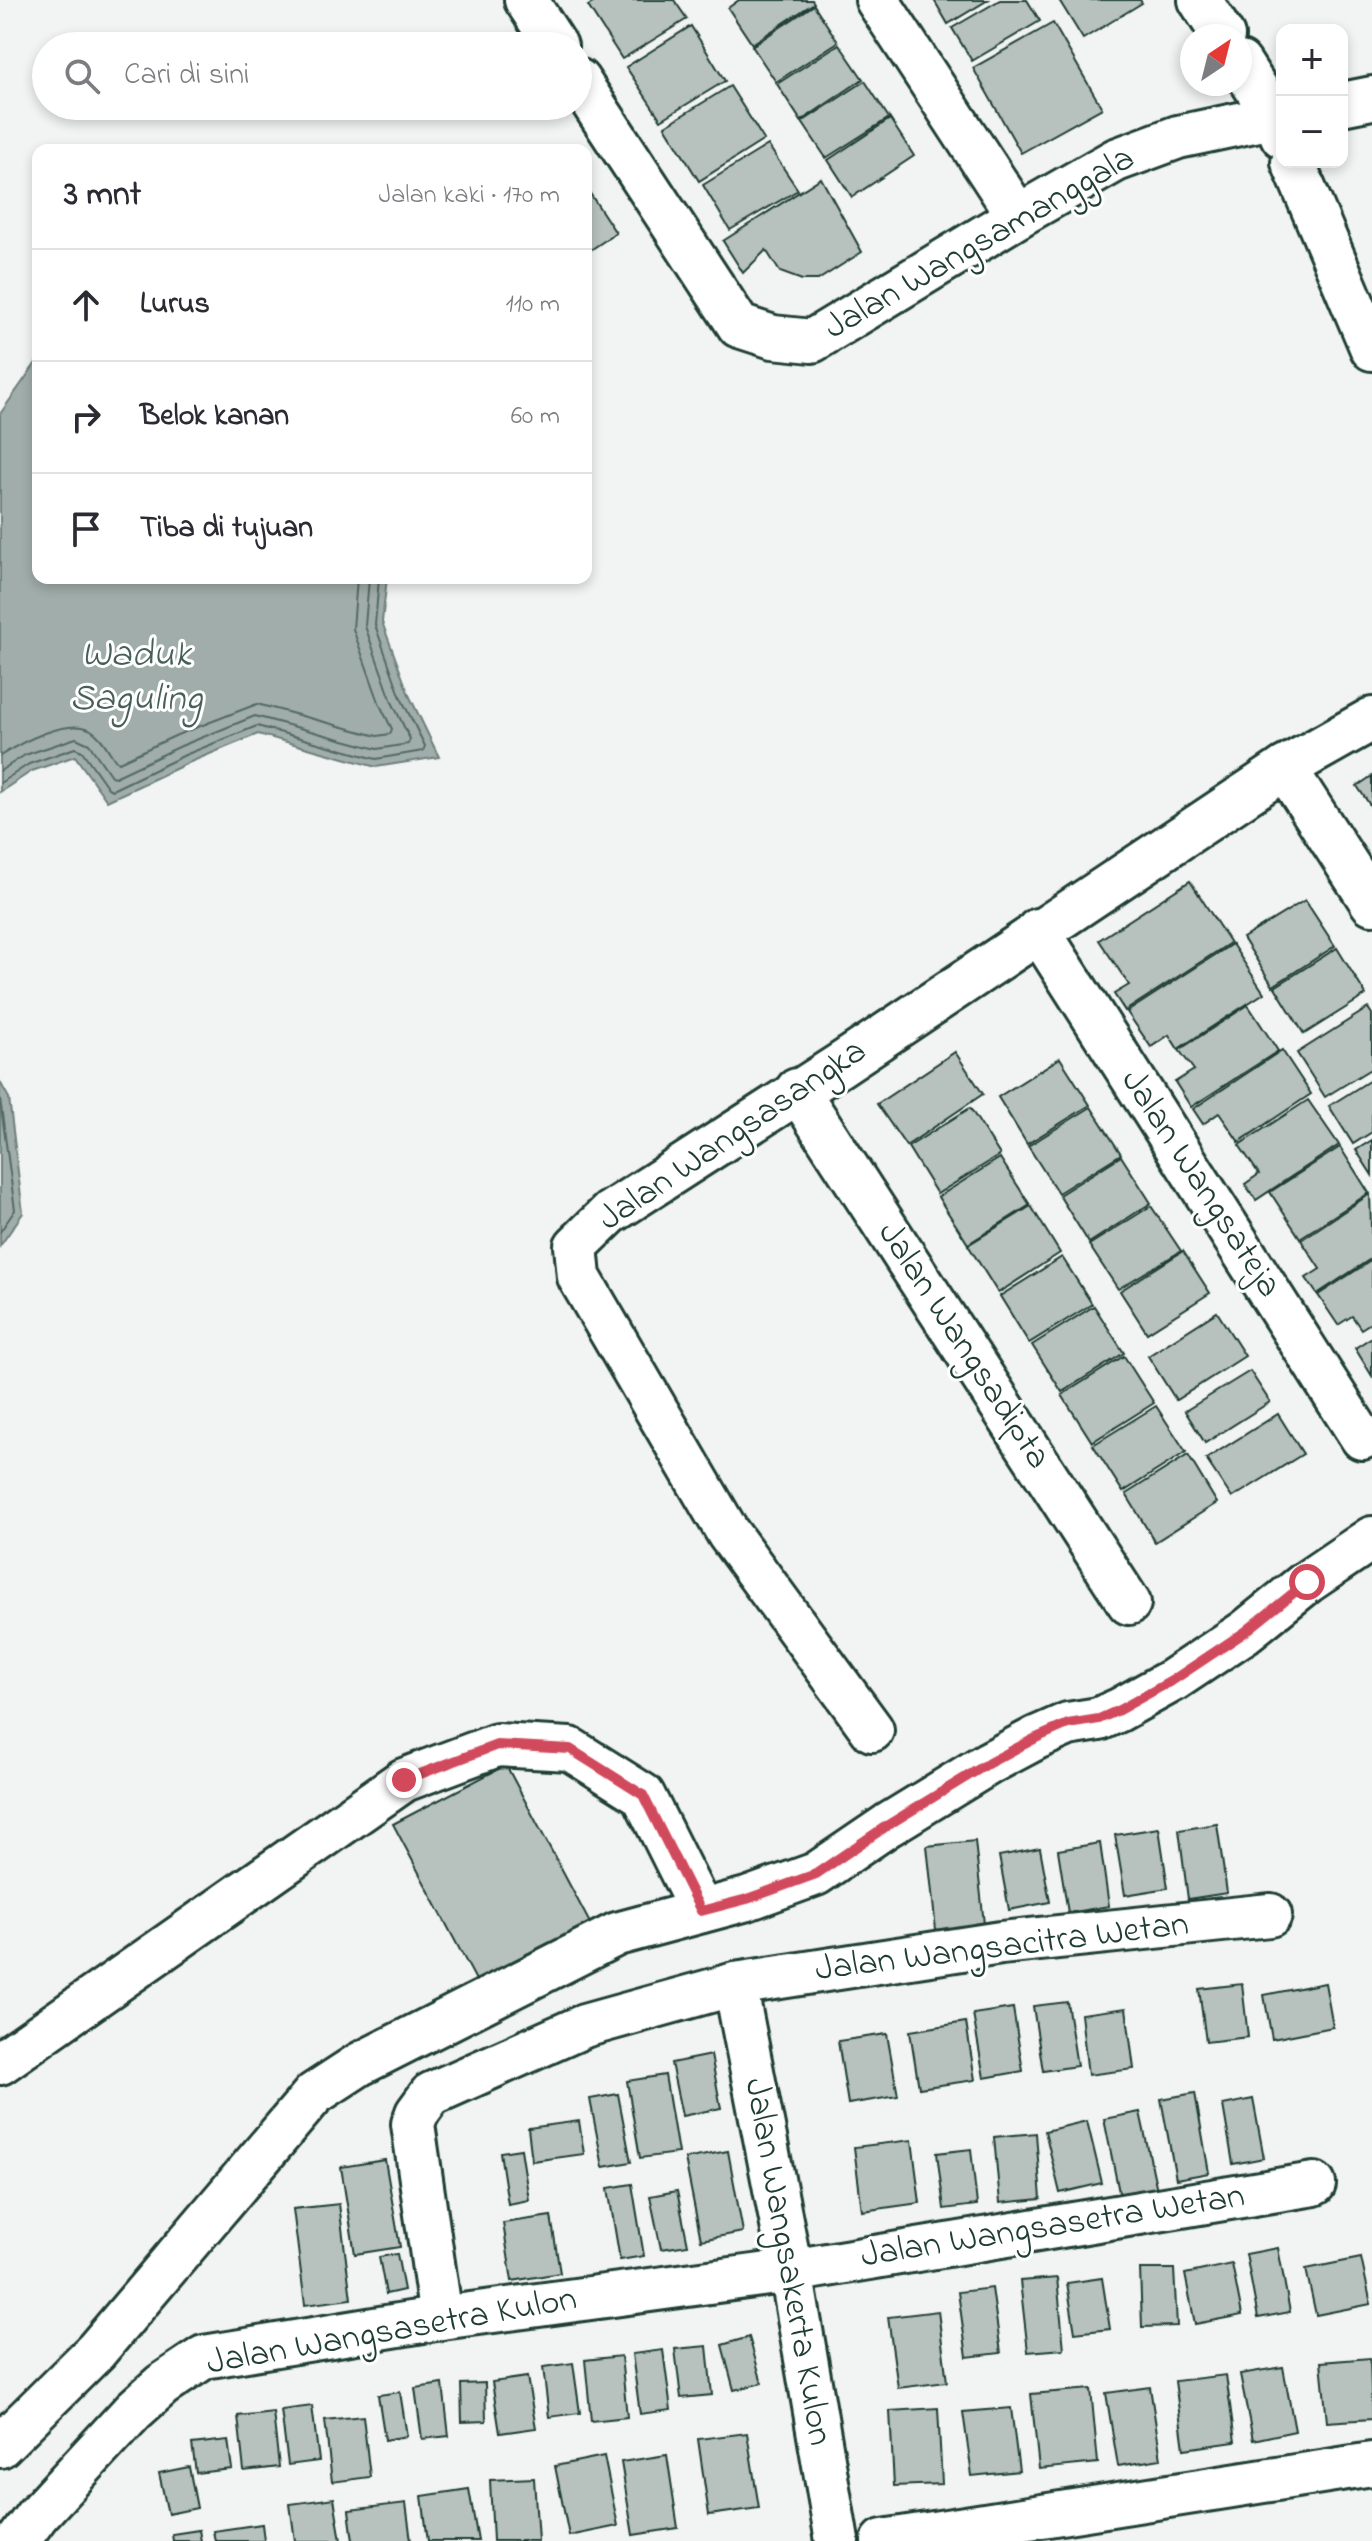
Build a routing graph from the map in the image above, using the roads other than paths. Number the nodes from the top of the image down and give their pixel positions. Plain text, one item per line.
1 (526, 0) edge
2 (877, 0) edge
3 (1200, 0) edge
4 (1215, 24) edge
5 (547, 32) edge
6 (1252, 81) edge
7 (1372, 98) edge
8 (592, 101) edge
9 (1348, 103) edge
10 (1276, 117) edge
11 (1276, 122) edge
12 (1296, 168) edge
13 (1018, 216) junction
14 (1372, 349) edge
15 (1372, 719) edge
16 (1285, 768) junction
17 (1372, 903) edge
18 (1038, 930) junction
19 (797, 1090) junction
20 (1362, 1438) dead end
21 (1372, 1538) edge
22 (1129, 1603) dead end
23 (872, 1730) dead end
24 (701, 1911) junction
25 (1270, 1915) dead end
26 (735, 1984) junction
27 (0, 2063) edge
28 (1314, 2184) dead end
29 (791, 2271) junction
30 (441, 2318) junction
31 (0, 2446) edge
32 (1372, 2464) edge
33 (18, 2541) edge
34 (837, 2541) edge
35 (883, 2541) edge

1 - 5 street
2 - 13 street
3 - 4 street
6 - 10 street
7 - 9 street
8 - 13 street, Jalan Wangsamanggala
11 - 13 street, Jalan Wangsamanggala
12 - 14 street
15 - 16 street, Jalan Wangsasangka
16 - 17 street
16 - 18 street, Jalan Wangsasangka
18 - 19 street, Jalan Wangsasangka
18 - 20 street, Jalan Wangsateja
19 - 22 street, Jalan Wangsadipta
19 - 23 street, Jalan Wangsasangka
21 - 24 street
24 - 27 street
24 - 31 street
25 - 26 street, Jalan Wangsacitra Wetan
26 - 29 street, Jalan Wangsakerta Kulon
26 - 30 street, Jalan Wangsacitra Wetan
28 - 29 street, Jalan Wangsasetra Wetan
29 - 30 street, Jalan Wangsasetra Kulon
29 - 34 street, Jalan Wangsakerta Kulon
30 - 33 street, Jalan Wangsasetra Kulon
32 - 35 street

